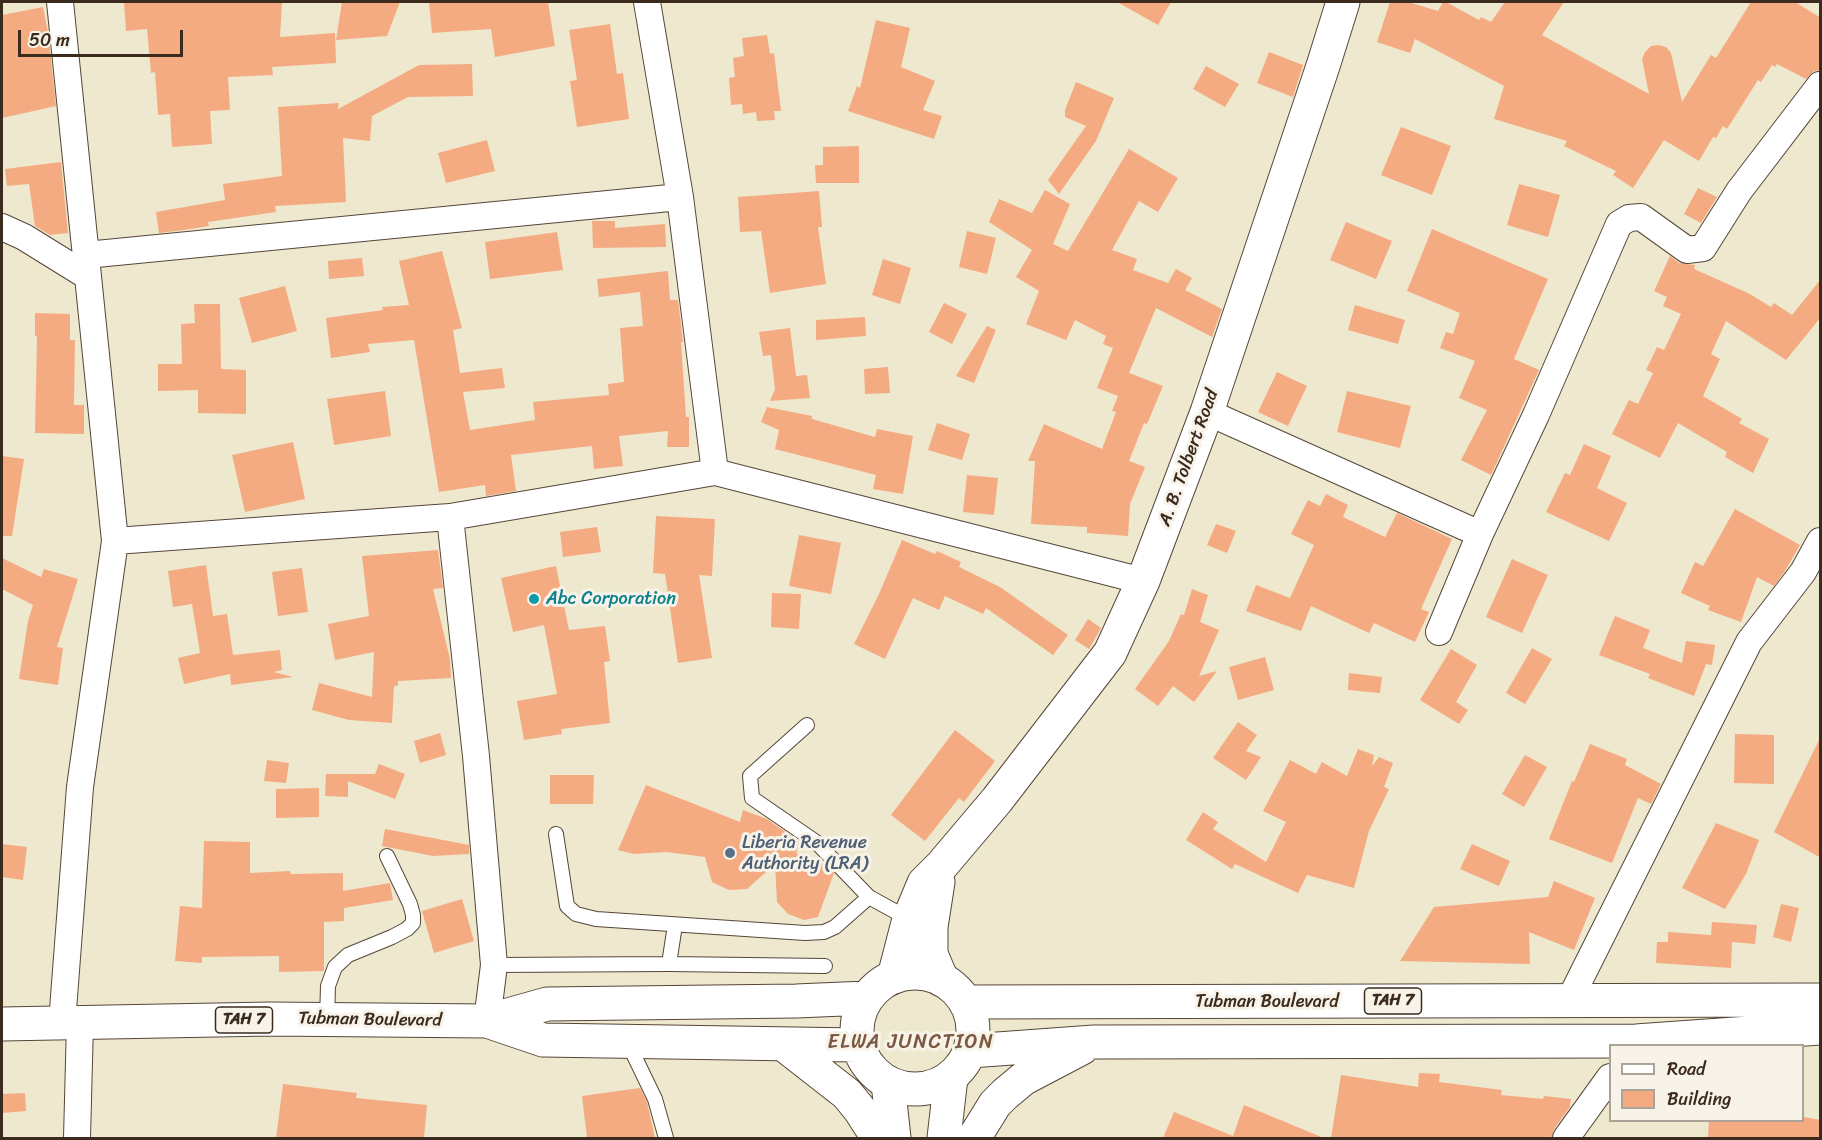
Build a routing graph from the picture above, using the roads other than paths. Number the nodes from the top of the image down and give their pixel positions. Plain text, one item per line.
1 (60, 2) edge
2 (647, 2) edge
3 (1343, 2) edge
4 (1821, 85) edge
5 (680, 197) junction
6 (2, 227) edge
7 (86, 266) junction
8 (1207, 412) junction
9 (715, 472) junction
10 (450, 517) junction
11 (1480, 534) junction
12 (115, 541) junction
13 (1821, 541) edge
14 (1143, 581) junction
15 (1439, 632) dead end
16 (807, 725) dead end
17 (556, 834) dead end
18 (387, 855) dead end
19 (942, 865) junction
20 (869, 897) junction
21 (909, 919) junction
22 (675, 925) junction
23 (669, 964) junction
24 (494, 965) junction
25 (825, 966) dead end
26 (894, 977) junction
27 (942, 980) junction
28 (867, 998) junction
29 (1570, 999) junction
30 (1821, 1000) edge
31 (966, 1002) junction
32 (327, 1020) junction
33 (487, 1021) junction
34 (71, 1023) junction
35 (2, 1024) edge
36 (1821, 1028) edge
37 (627, 1041) junction
38 (1094, 1042) junction
39 (1634, 1043) edge
40 (783, 1044) junction
41 (858, 1045) junction
42 (970, 1051) junction
43 (951, 1077) junction
44 (1609, 1080) edge
45 (888, 1083) junction
46 (77, 1138) edge
47 (666, 1138) edge
48 (878, 1138) edge
49 (894, 1138) edge
50 (944, 1138) edge
51 (974, 1138) edge
52 (1566, 1138) edge

1 - 7 street
2 - 5 street
3 - 8 main road, A. B. Tolbert Road
4 - 11 street
5 - 7 street
5 - 9 street
6 - 7 street
7 - 12 street
8 - 11 street
8 - 14 main road, A. B. Tolbert Road
9 - 10 street
9 - 14 street
10 - 12 street
10 - 24 street
11 - 15 street
12 - 34 street
13 - 29 street
14 - 19 main road, A. B. Tolbert Road
16 - 20 lane
17 - 22 lane
18 - 32 lane
19 - 21 main road, A. B. Tolbert Road
19 - 27 main road, A. B. Tolbert Road
20 - 21 lane
20 - 22 lane
21 - 26 main road, A. B. Tolbert Road
22 - 23 lane
23 - 24 lane
23 - 25 lane
24 - 33 street
26 - 27 main road
26 - 28 main road
27 - 31 main road
28 - 33 main road, Tubman Boulevard / TAH 7
28 - 41 main road
29 - 30 main road, Tubman Boulevard / TAH 7
29 - 31 main road, Tubman Boulevard / TAH 7
31 - 42 main road
32 - 33 main road, Tubman Boulevard / TAH 7
32 - 34 main road, Tubman Boulevard / TAH 7
33 - 37 main road, Tubman Boulevard / TAH 7
34 - 35 main road, Tubman Boulevard / TAH 7
34 - 46 street
36 - 39 main road
37 - 40 main road, Tubman Boulevard / TAH 7
37 - 47 lane
38 - 39 main road
38 - 42 main road
38 - 51 main road
40 - 41 main road, Tubman Boulevard / TAH 7
40 - 48 main road
41 - 45 main road
42 - 43 main road
43 - 45 main road
43 - 50 main road
44 - 52 street
45 - 49 main road

